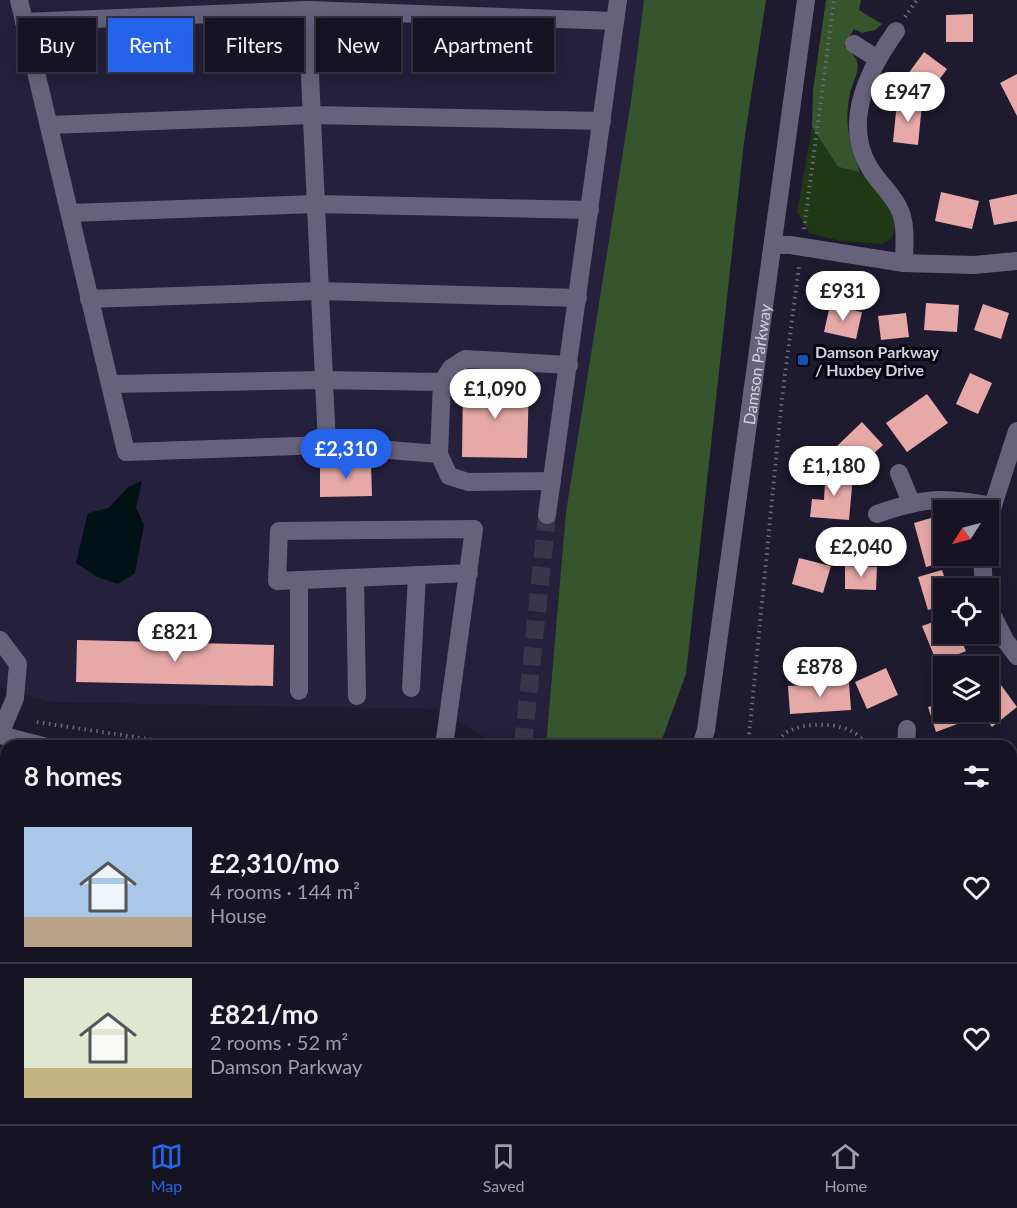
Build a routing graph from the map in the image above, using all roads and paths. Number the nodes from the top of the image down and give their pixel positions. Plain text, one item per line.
1 (19, 0) edge
2 (618, 0) edge
3 (806, 0) edge
4 (834, 0) edge
5 (307, 10) junction
6 (23, 18) edge
7 (96, 19) edge
8 (615, 21) junction
9 (896, 31) dead end
10 (854, 44) dead end
11 (876, 58) junction
12 (36, 72) edge
13 (312, 115) junction
14 (602, 122) junction
15 (49, 125) junction
16 (316, 204) junction
17 (590, 210) junction
18 (70, 213) junction
19 (773, 245) junction
20 (802, 247) junction
21 (1017, 261) edge
22 (904, 262) junction
23 (319, 291) junction
24 (578, 298) junction
25 (89, 299) junction
26 (568, 365) junction
27 (322, 380) junction
28 (441, 382) junction
29 (110, 384) junction
30 (1017, 431) edge
31 (327, 446) junction
32 (439, 454) junction
33 (899, 473) dead end
34 (552, 481) junction
35 (955, 500) edge
36 (995, 500) edge
37 (911, 502) junction
38 (877, 514) dead end
39 (547, 515) tunnel mouth
40 (469, 573) junction
41 (417, 575) junction
42 (355, 578) junction
43 (299, 580) junction
44 (999, 628) edge
45 (0, 640) edge
46 (1017, 656) edge
47 (411, 688) dead end
48 (299, 691) dead end
49 (357, 696) dead end
50 (8, 718) junction
51 (0, 735) edge
52 (20, 740) edge
53 (153, 740) edge
54 (445, 740) edge
55 (705, 740) edge
56 (749, 740) edge
57 (780, 740) edge
58 (861, 740) edge

1 - 6 street
2 - 8 street
3 - 19 street, Damson Parkway
4 - 20 path
5 - 7 street
5 - 8 street
5 - 13 street
8 - 14 street
9 - 11 street
10 - 11 street
11 - 22 street
12 - 15 street
13 - 14 street
13 - 15 street
13 - 16 street
14 - 17 street
15 - 18 street
16 - 17 street
16 - 18 street
16 - 23 street
17 - 24 street
18 - 25 street
19 - 20 street
19 - 55 street, Damson Parkway
20 - 22 street
20 - 56 path
21 - 22 street
23 - 24 street
23 - 25 street
23 - 27 street
24 - 26 street
25 - 29 street
26 - 28 street
26 - 34 street
27 - 28 street
27 - 29 street
27 - 31 street
28 - 32 street
29 - 31 street
30 - 36 street
31 - 32 street
32 - 34 street
33 - 37 street
34 - 39 street
35 - 37 street
37 - 38 street
40 - 41 street
40 - 43 street
40 - 54 street
41 - 42 street
41 - 47 street
42 - 43 street
42 - 49 street
43 - 48 street
44 - 46 street
45 - 50 street
50 - 51 street
50 - 53 path
51 - 52 street
57 - 58 path

